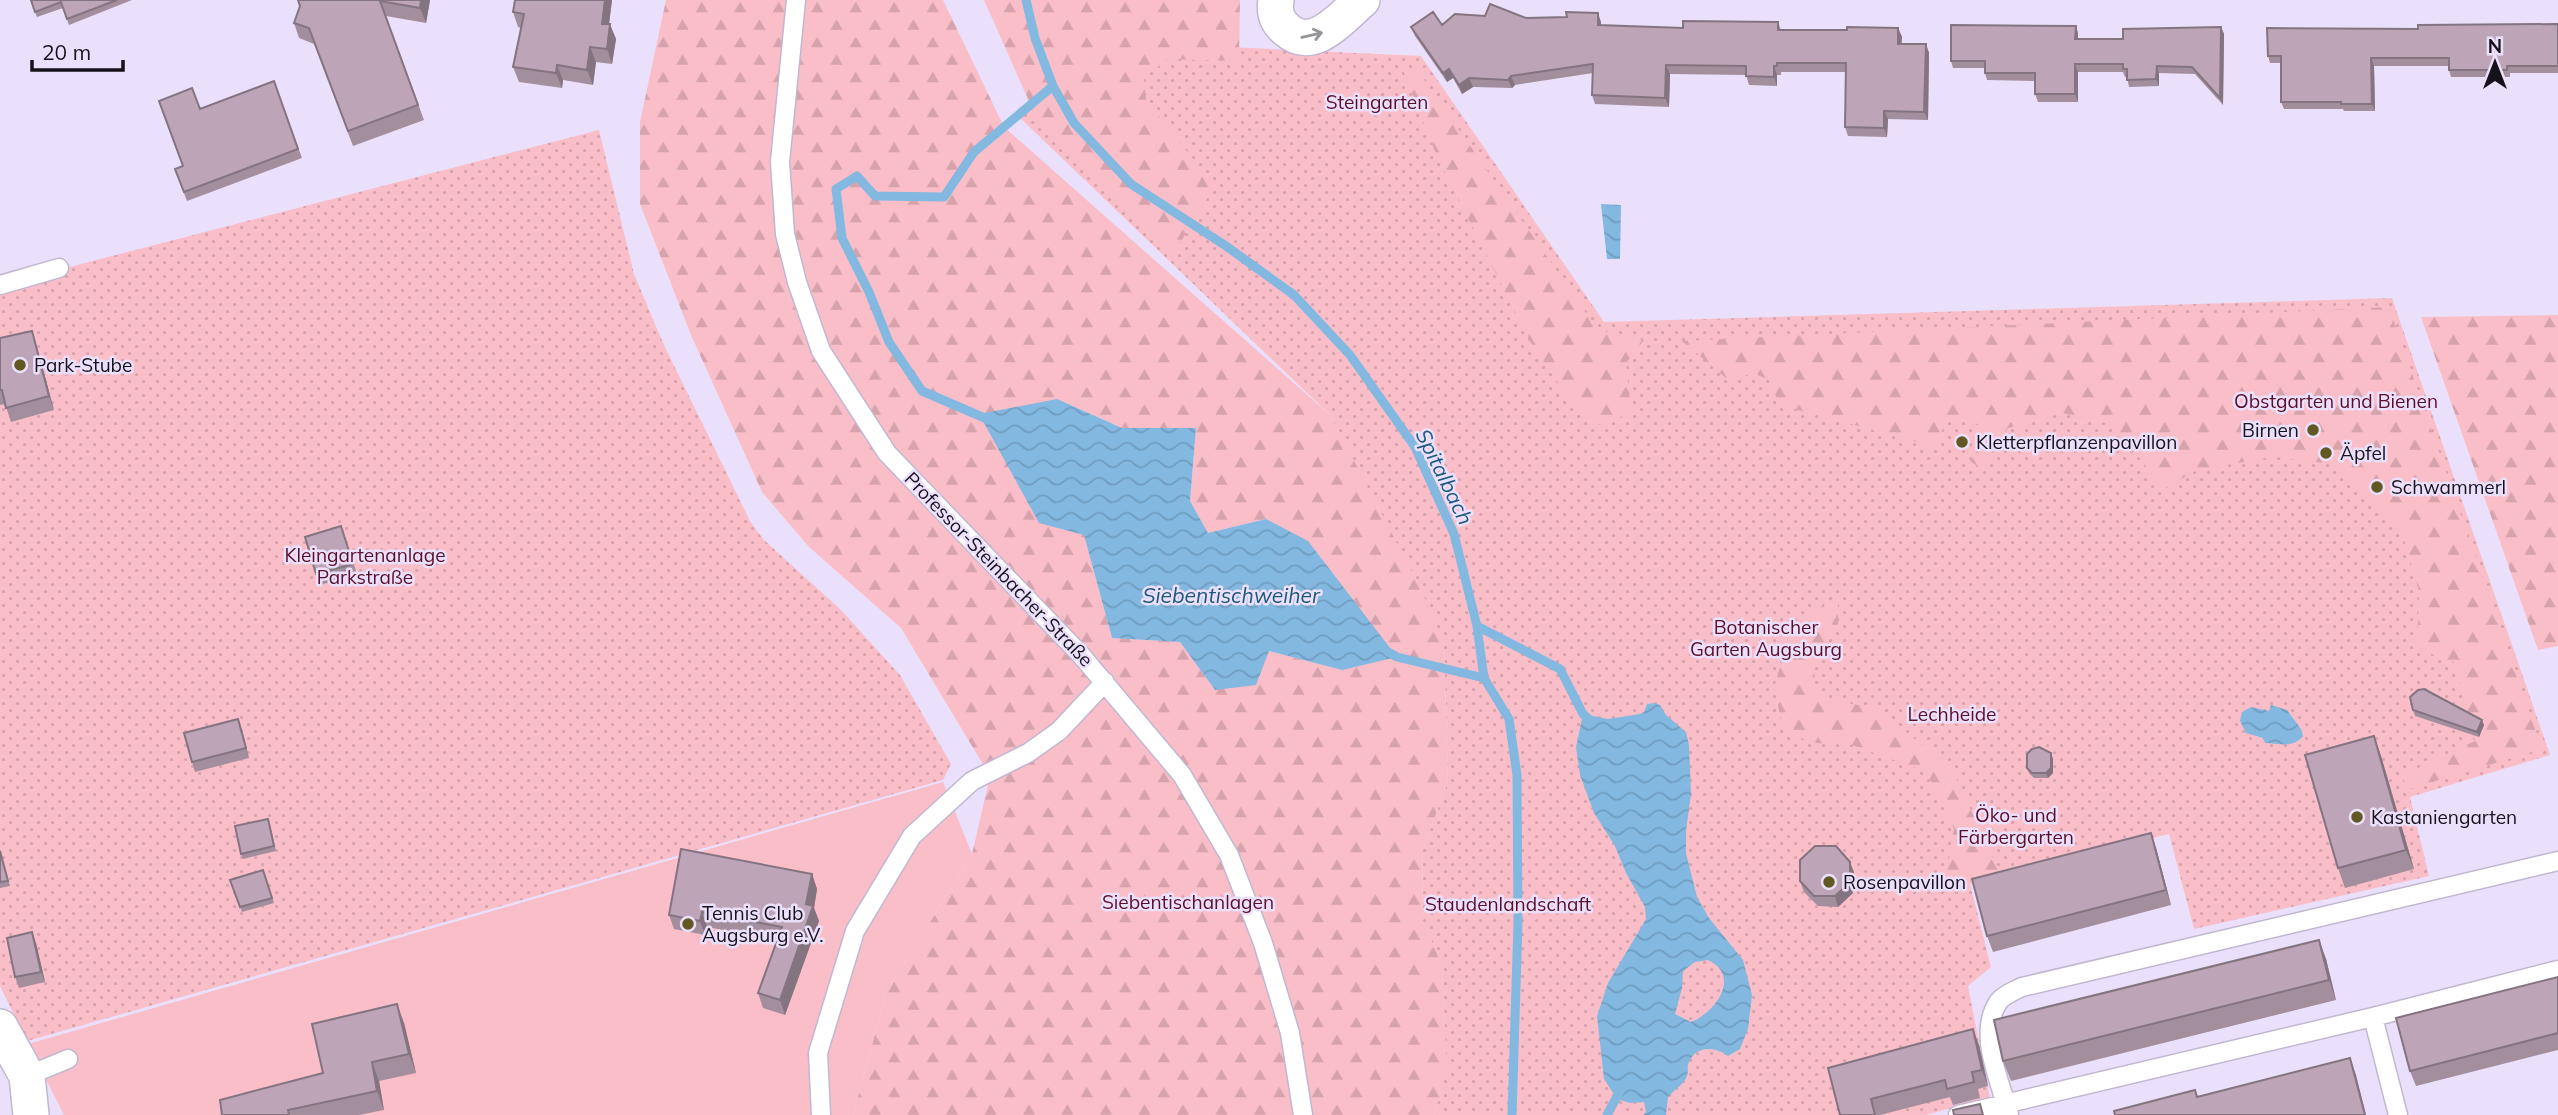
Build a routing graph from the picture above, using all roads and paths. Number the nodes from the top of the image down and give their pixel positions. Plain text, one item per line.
1 (796, 0) edge
2 (1276, 0) edge
3 (1362, 0) edge
4 (59, 268) dead end
5 (0, 285) edge
6 (1105, 682) junction
7 (2558, 861) edge
8 (2558, 970) edge
9 (2373, 1017) junction
10 (0, 1027) edge
11 (68, 1059) dead end
12 (27, 1076) junction
13 (2007, 1109) edge
14 (2401, 1113) edge
15 (31, 1115) edge
16 (821, 1115) edge
17 (1303, 1115) edge
18 (1958, 1115) edge

1 - 6 lane, Professor-Steinbacher-Straße
2 -> 3 street
4 - 5 lane
6 - 16 lane
6 - 17 lane, Professor-Steinbacher-Straße
7 - 13 lane
8 - 9 lane
9 - 13 lane
9 - 14 lane
10 - 12 street
11 - 12 lane
12 - 15 street
13 - 18 lane

